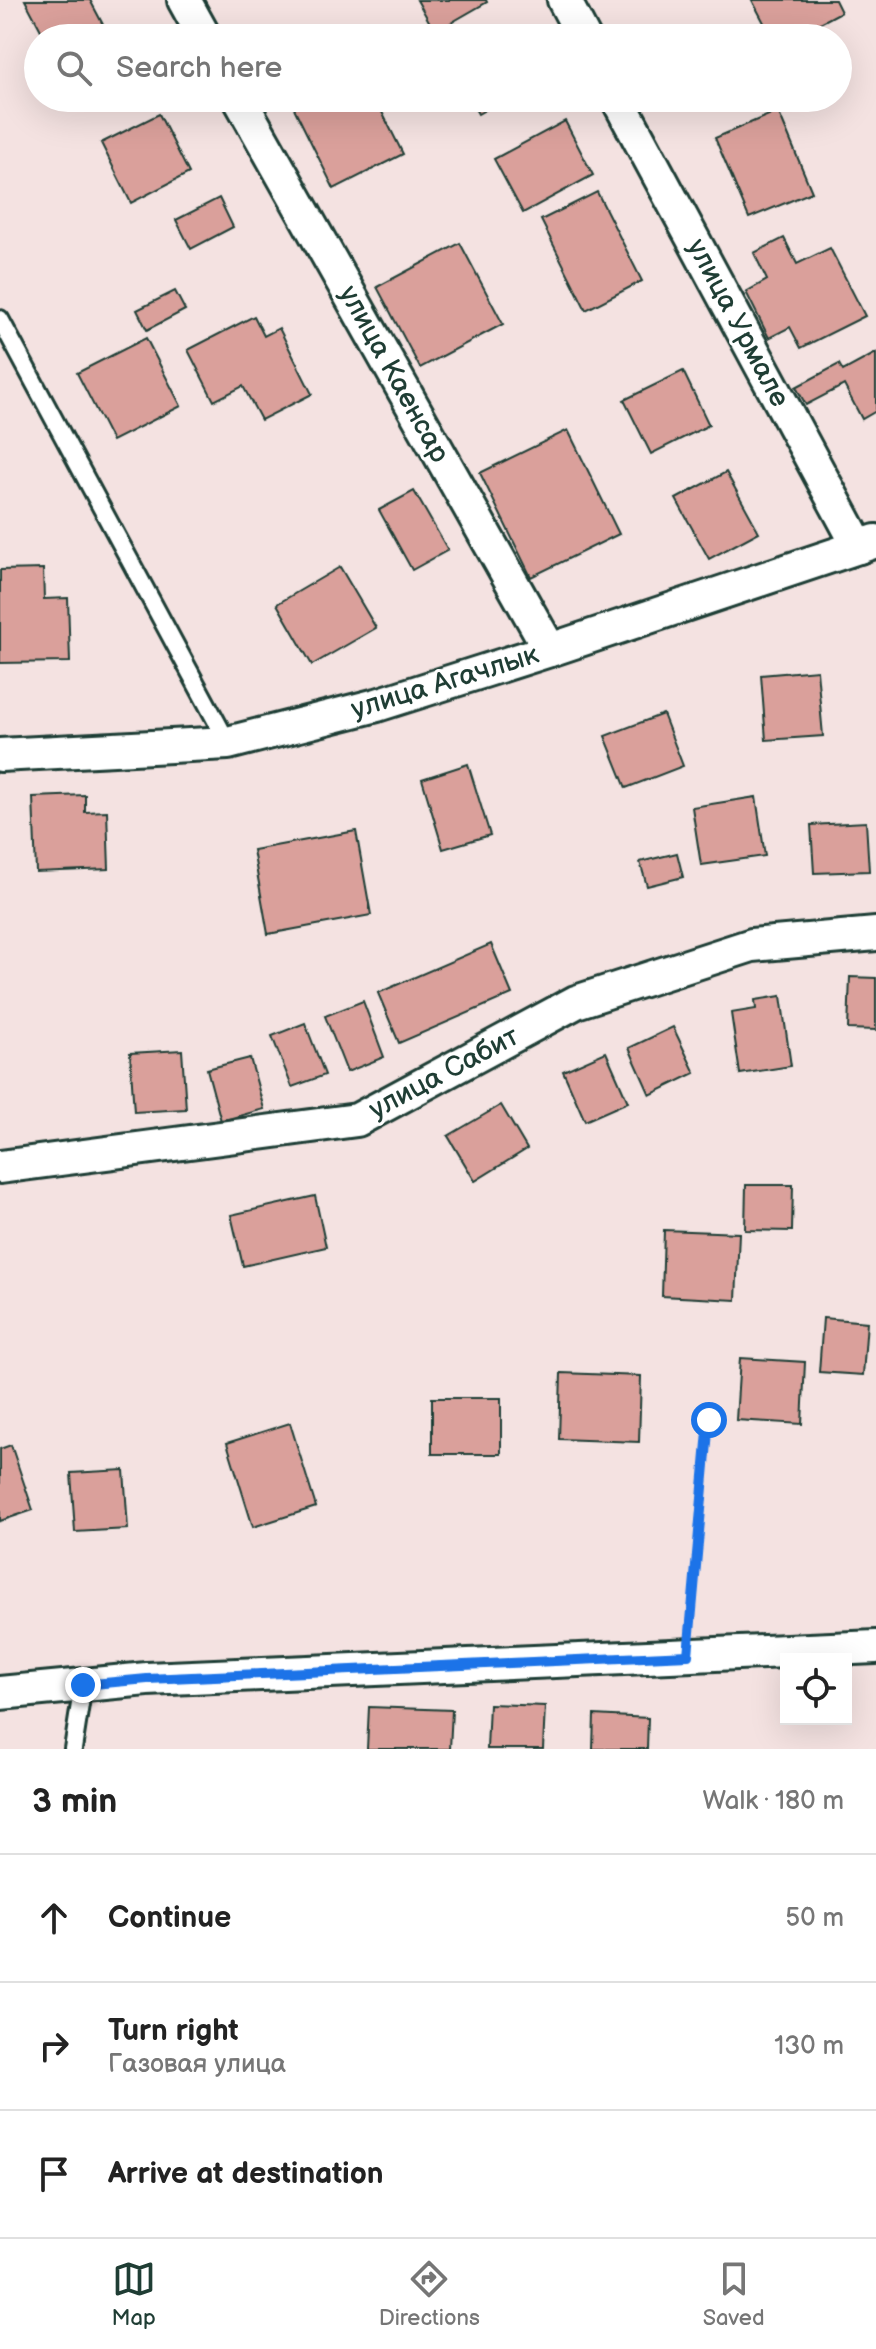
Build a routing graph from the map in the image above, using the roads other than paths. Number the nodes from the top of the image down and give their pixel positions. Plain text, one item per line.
1 (184, 0) edge
2 (564, 0) edge
3 (197, 24) edge
4 (577, 24) edge
5 (247, 112) edge
6 (625, 112) edge
7 (0, 319) edge
8 (868, 544) edge
9 (550, 650) junction
10 (228, 743) junction
11 (0, 755) edge
12 (876, 934) edge
13 (0, 1167) edge
14 (876, 1647) edge
15 (83, 1685) junction
16 (0, 1693) edge
17 (73, 1749) edge

1 - 3 street
2 - 4 street
5 - 9 street, улица Каенсар
6 - 8 street, улица Урмале
7 - 10 lane
8 - 9 street, улица Агачлык
9 - 10 street, улица Агачлык
10 - 11 street, улица Агачлык
12 - 13 street, улица Сабит
14 - 15 street
15 - 16 street
15 - 17 lane

